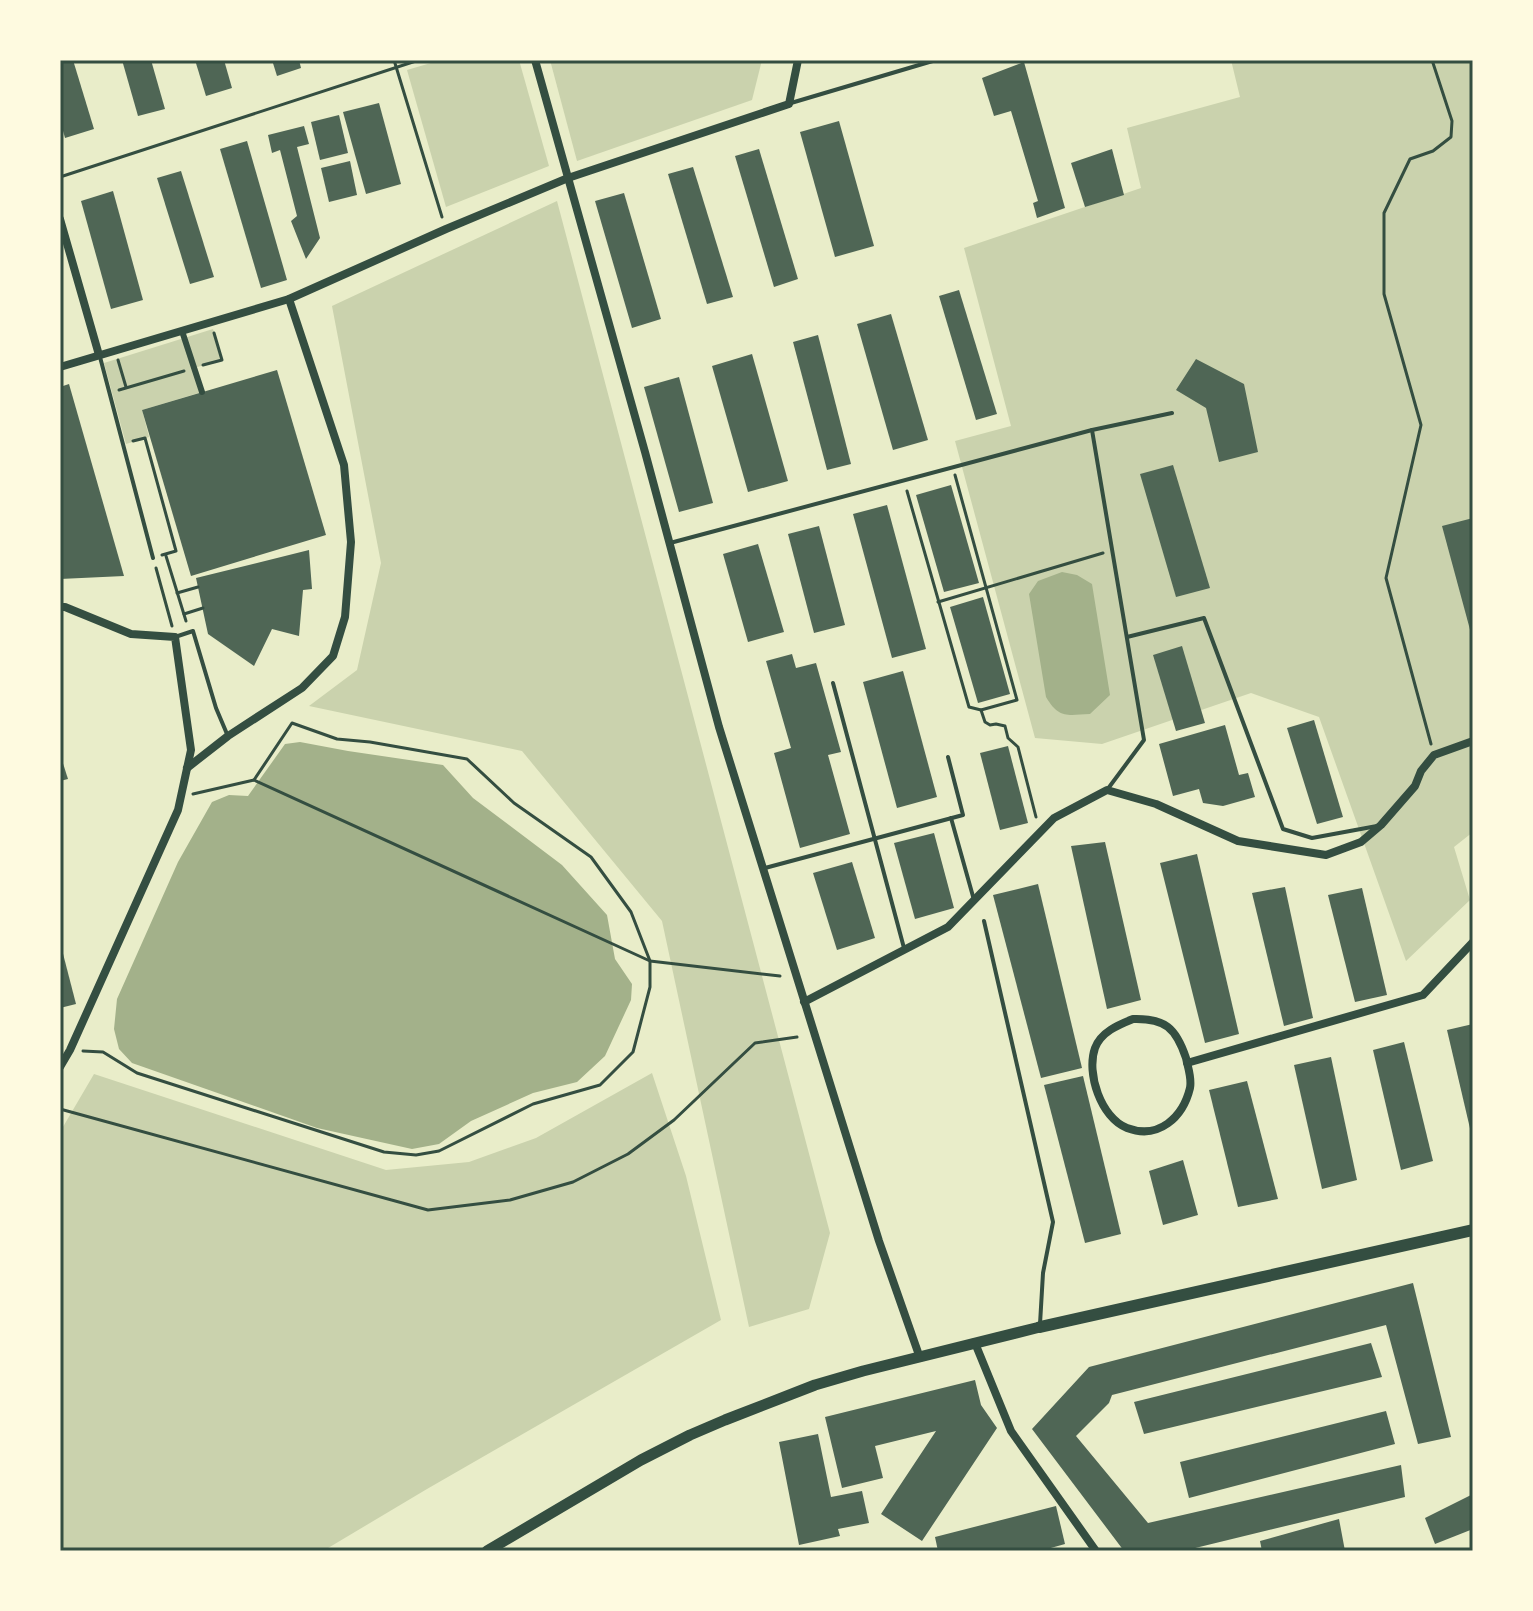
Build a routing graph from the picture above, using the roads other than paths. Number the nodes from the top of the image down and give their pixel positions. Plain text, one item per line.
1 (535, 60) edge
2 (798, 60) edge
3 (936, 60) edge
4 (789, 104) junction
5 (568, 178) junction
6 (60, 219) edge
7 (289, 299) junction
8 (182, 331) junction
9 (99, 355) junction
10 (60, 367) edge
11 (202, 392) dead end
12 (1172, 413) dead end
13 (1092, 430) junction
14 (670, 543) junction
15 (153, 558) road end
16 (60, 607) edge
17 (175, 637) junction
18 (1127, 637) junction
19 (833, 683) dead end
20 (228, 736) junction
21 (1473, 741) edge
22 (948, 757) dead end
23 (187, 768) junction
24 (1107, 790) junction
25 (951, 818) junction
26 (1381, 825) junction
27 (874, 839) junction
28 (763, 869) junction
29 (974, 900) junction
30 (984, 921) dead end
31 (1473, 942) edge
32 (904, 950) junction
33 (804, 1002) junction
34 (1187, 1063) junction
35 (60, 1067) edge
36 (1473, 1230) edge
37 (1040, 1327) junction
38 (975, 1343) junction
39 (920, 1358) junction
40 (487, 1551) edge
41 (1096, 1551) edge

1 - 5 street
2 - 4 street
3 - 4 lane
4 - 5 street
5 - 7 street
5 - 14 street
6 - 9 street
7 - 8 street
7 - 20 street
8 - 9 street
8 - 11 street
9 - 10 street
9 - 15 lane
12 - 13 lane
13 - 14 lane
13 - 18 lane
14 - 28 street
16 - 17 street
17 - 20 lane
17 - 23 street
18 - 24 lane
18 - 26 lane
19 - 27 lane
20 - 23 street
21 - 26 street
22 - 25 lane
23 - 35 street
24 - 26 street
24 - 29 street
25 - 27 lane
25 - 29 lane
27 - 28 lane
27 - 32 lane
28 - 33 street
29 - 32 street
30 - 37 lane
31 - 34 street
32 - 33 street
33 - 39 street
34 - 34 street
36 - 37 main road
37 - 38 street
38 - 39 street
38 - 41 street
39 - 40 street

